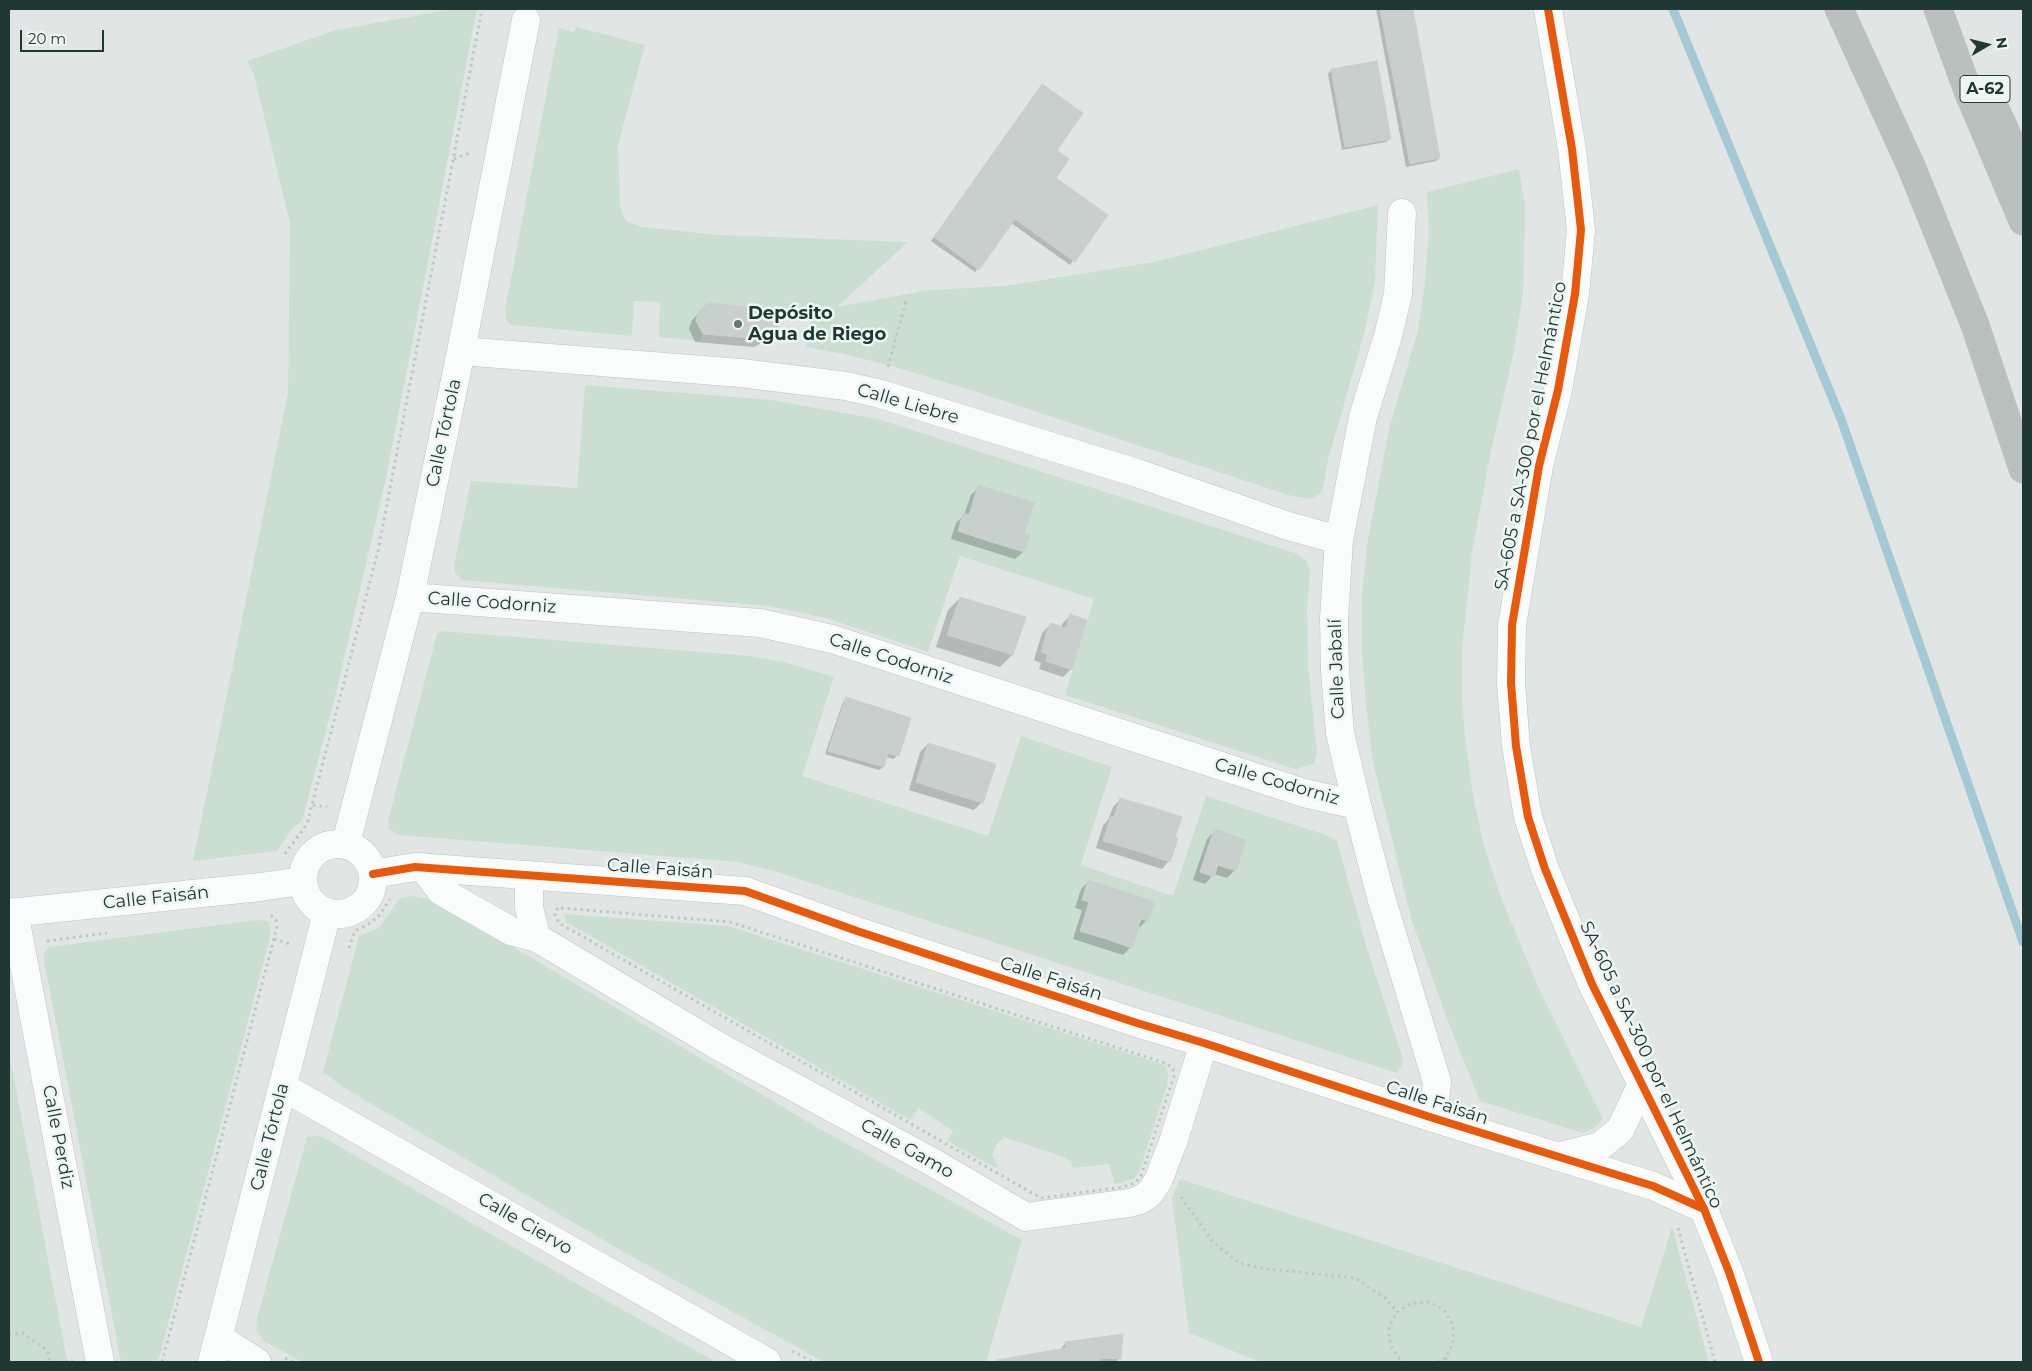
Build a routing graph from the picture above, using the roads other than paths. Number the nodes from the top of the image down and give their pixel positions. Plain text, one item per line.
1 (1548, 9) edge
2 (1838, 9) edge
3 (1938, 9) edge
4 (1946, 9) edge
5 (526, 20) dead end
6 (2023, 169) edge
7 (1402, 213) dead end
8 (2023, 221) edge
9 (1974, 326) junction
10 (461, 352) junction
11 (2023, 427) edge
12 (2023, 470) edge
13 (1339, 540) junction
14 (410, 597) junction
15 (1356, 805) junction
16 (346, 843) junction
17 (423, 867) junction
18 (373, 874) junction
19 (529, 875) junction
20 (302, 881) junction
21 (11, 912) edge
22 (327, 913) junction
23 (538, 938) junction
24 (1204, 1043) junction
25 (1642, 1084) junction
26 (283, 1087) junction
27 (1433, 1118) junction
28 (1556, 1157) junction
29 (1704, 1209) junction
30 (216, 1350) edge
31 (100, 1362) edge
32 (257, 1362) edge
33 (766, 1362) edge
34 (1759, 1362) edge

1 - 25 street, SA-605 a SA-300 por el Helmántico
2 - 9 highway
3 - 8 highway
4 - 6 highway, A-62
5 - 10 street, Calle Tórtola
7 - 13 street, Calle Jabalí
9 - 11 highway
9 - 12 highway
10 - 13 street, Calle Liebre
10 - 14 street, Calle Tórtola
13 - 15 street, Calle Jabalí
14 - 15 street, Calle Codorniz
14 - 16 street, Calle Tórtola
15 - 27 street, Calle Jabalí
16 - 18 street
16 - 20 street
17 - 18 street, Calle Faisán
17 - 19 street, Calle Faisán
17 - 23 street, Calle Gamo
18 - 22 street
19 - 23 street
19 - 24 street, Calle Faisán
20 - 21 street, Calle Faisán
20 - 22 street
21 - 31 street, Calle Perdiz
22 - 26 street, Calle Tórtola
23 - 24 street, Calle Gamo
24 - 27 street, Calle Faisán
25 - 28 street
25 - 29 street, SA-605 a SA-300 por el Helmántico
26 - 30 street, Calle Tórtola
26 - 33 street, Calle Ciervo
27 - 28 street, Calle Faisán
28 - 29 street, Calle Faisán
29 - 34 street, SA-605 a SA-300 por el Helmántico
30 - 32 street

